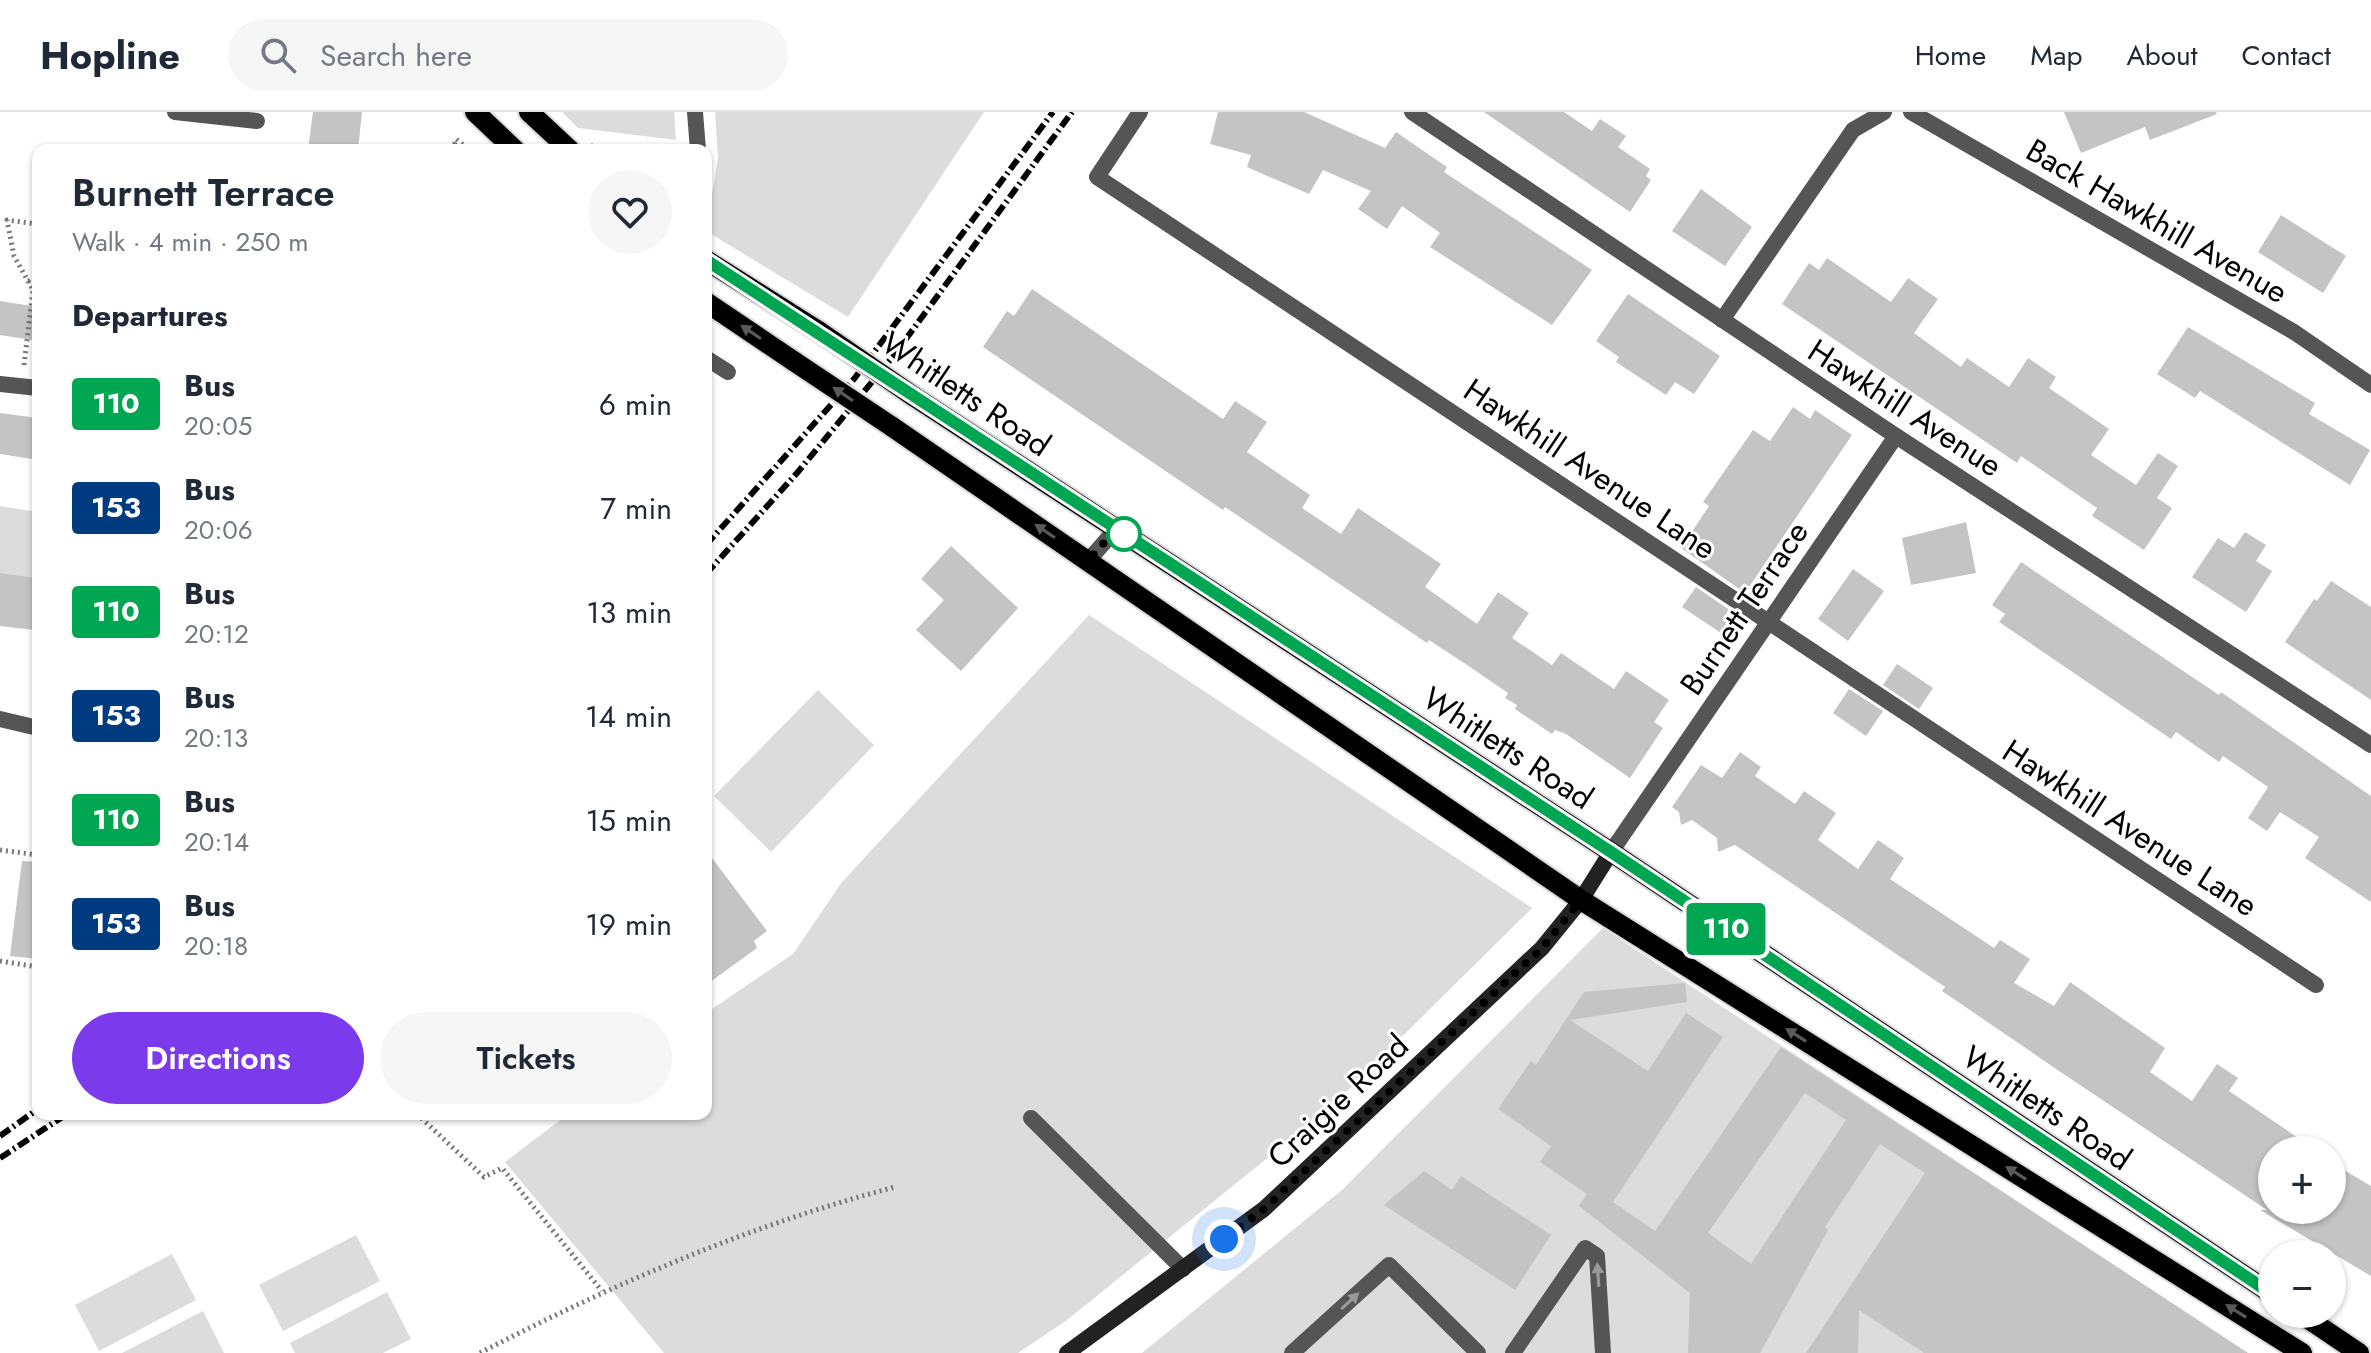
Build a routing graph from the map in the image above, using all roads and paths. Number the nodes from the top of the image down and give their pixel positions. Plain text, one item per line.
1 (175, 112) edge
2 (529, 112) edge
3 (695, 112) edge
4 (1140, 112) edge
5 (1412, 112) edge
6 (1884, 112) edge
7 (1911, 112) edge
8 (478, 115) edge
9 (257, 121) dead end
10 (509, 144) edge
11 (564, 144) edge
12 (698, 144) edge
13 (32, 223) edge
14 (712, 264) edge
15 (28, 281) junction
16 (32, 281) edge
17 (32, 288) edge
18 (712, 306) edge
19 (1722, 320) junction
20 (32, 322) edge
21 (712, 362) edge
22 (728, 372) dead end
23 (2370, 383) edge
24 (0, 384) edge
25 (30, 387) edge
26 (1896, 436) junction
27 (1116, 529) junction
28 (1088, 561) junction
29 (1768, 623) junction
30 (0, 719) edge
31 (32, 727) edge
32 (2371, 745) edge
33 (0, 850) edge
34 (1611, 852) junction
35 (32, 854) edge
36 (1581, 900) junction
37 (0, 961) edge
38 (32, 966) edge
39 (2316, 985) dead end
40 (1031, 1118) dead end
41 (423, 1120) edge
42 (895, 1187) dead end
43 (1183, 1269) junction
44 (2258, 1285) edge
45 (602, 1291) junction
46 (2322, 1328) edge
47 (480, 1353) edge
48 (1067, 1353) edge
49 (1292, 1353) edge
50 (1478, 1353) edge
51 (1513, 1353) edge
52 (1603, 1353) edge
53 (2302, 1353) edge
54 (2359, 1353) edge

1 - 9 street
2 - 11 main road
3 - 12 street
4 - 29 street, Hawkhill Avenue Lane
5 - 19 street, Hawkhill Avenue
6 - 19 street
7 - 23 street, Back Hawkhill Avenue
8 - 10 main road
13 - 15 path
14 - 27 main road, Whitletts Road, bridge
15 - 16 path
15 - 17 path
28 -> 18 main road, bridge
19 - 26 street, Hawkhill Avenue
20 - 25 path
21 - 22 street
24 - 25 street
26 - 29 street, Burnett Terrace
26 - 32 street, Hawkhill Avenue
27 - 28 street
27 - 34 main road, Whitletts Road
28 - 36 main road
29 - 34 street, Burnett Terrace
29 - 39 street, Hawkhill Avenue Lane
30 - 31 street
33 - 35 path
34 - 36 main road, Craigie Road
34 - 44 main road, Whitletts Road
36 - 43 main road, Craigie Road
53 -> 36 main road
37 - 38 path
40 - 43 street
41 - 45 path
42 - 45 path
43 - 48 main road, Craigie Road
45 - 47 path
46 - 54 main road
49 -> 50 street
52 -> 51 street

